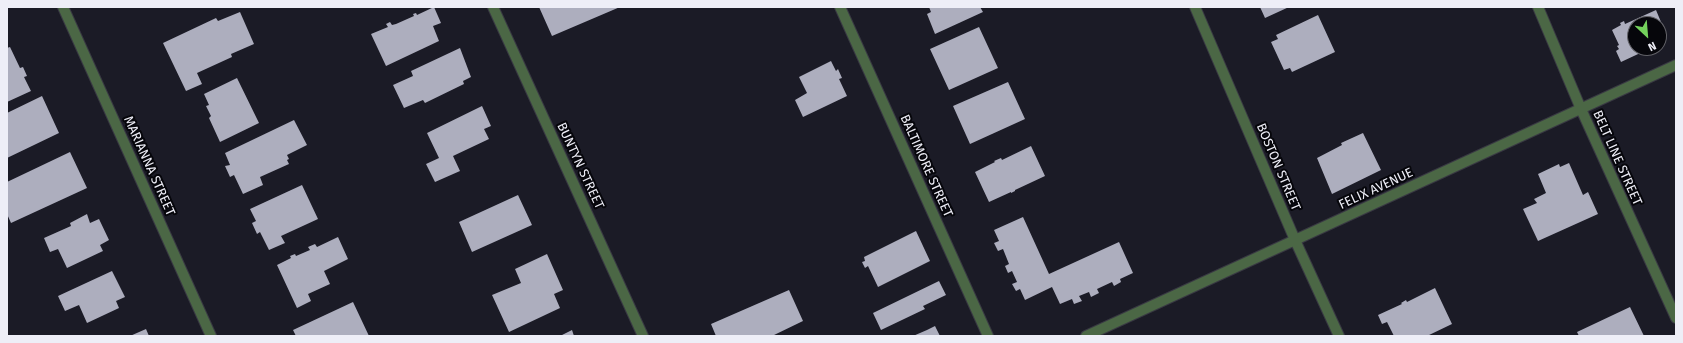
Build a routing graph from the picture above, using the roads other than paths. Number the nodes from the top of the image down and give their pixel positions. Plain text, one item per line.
1 (63, 7) edge
2 (493, 7) edge
3 (840, 7) edge
4 (1195, 7) edge
5 (1538, 7) edge
6 (1676, 65) edge
7 (1581, 109) junction
8 (1295, 240) junction
9 (1676, 318) edge
10 (211, 336) edge
11 (643, 336) edge
12 (988, 336) edge
13 (1086, 336) edge
14 (1339, 336) edge

1 - 10 street, MARIANNA STREET
2 - 11 street, BUNTYN STREET
3 - 12 street, BALTIMORE STREET
4 - 8 street, BOSTON STREET
5 - 7 street, BELT LINE STREET
6 - 7 street, FELIX AVENUE
7 - 8 street, FELIX AVENUE
7 - 9 street, BELT LINE STREET
8 - 13 street, FELIX AVENUE
8 - 14 street, BOSTON STREET

